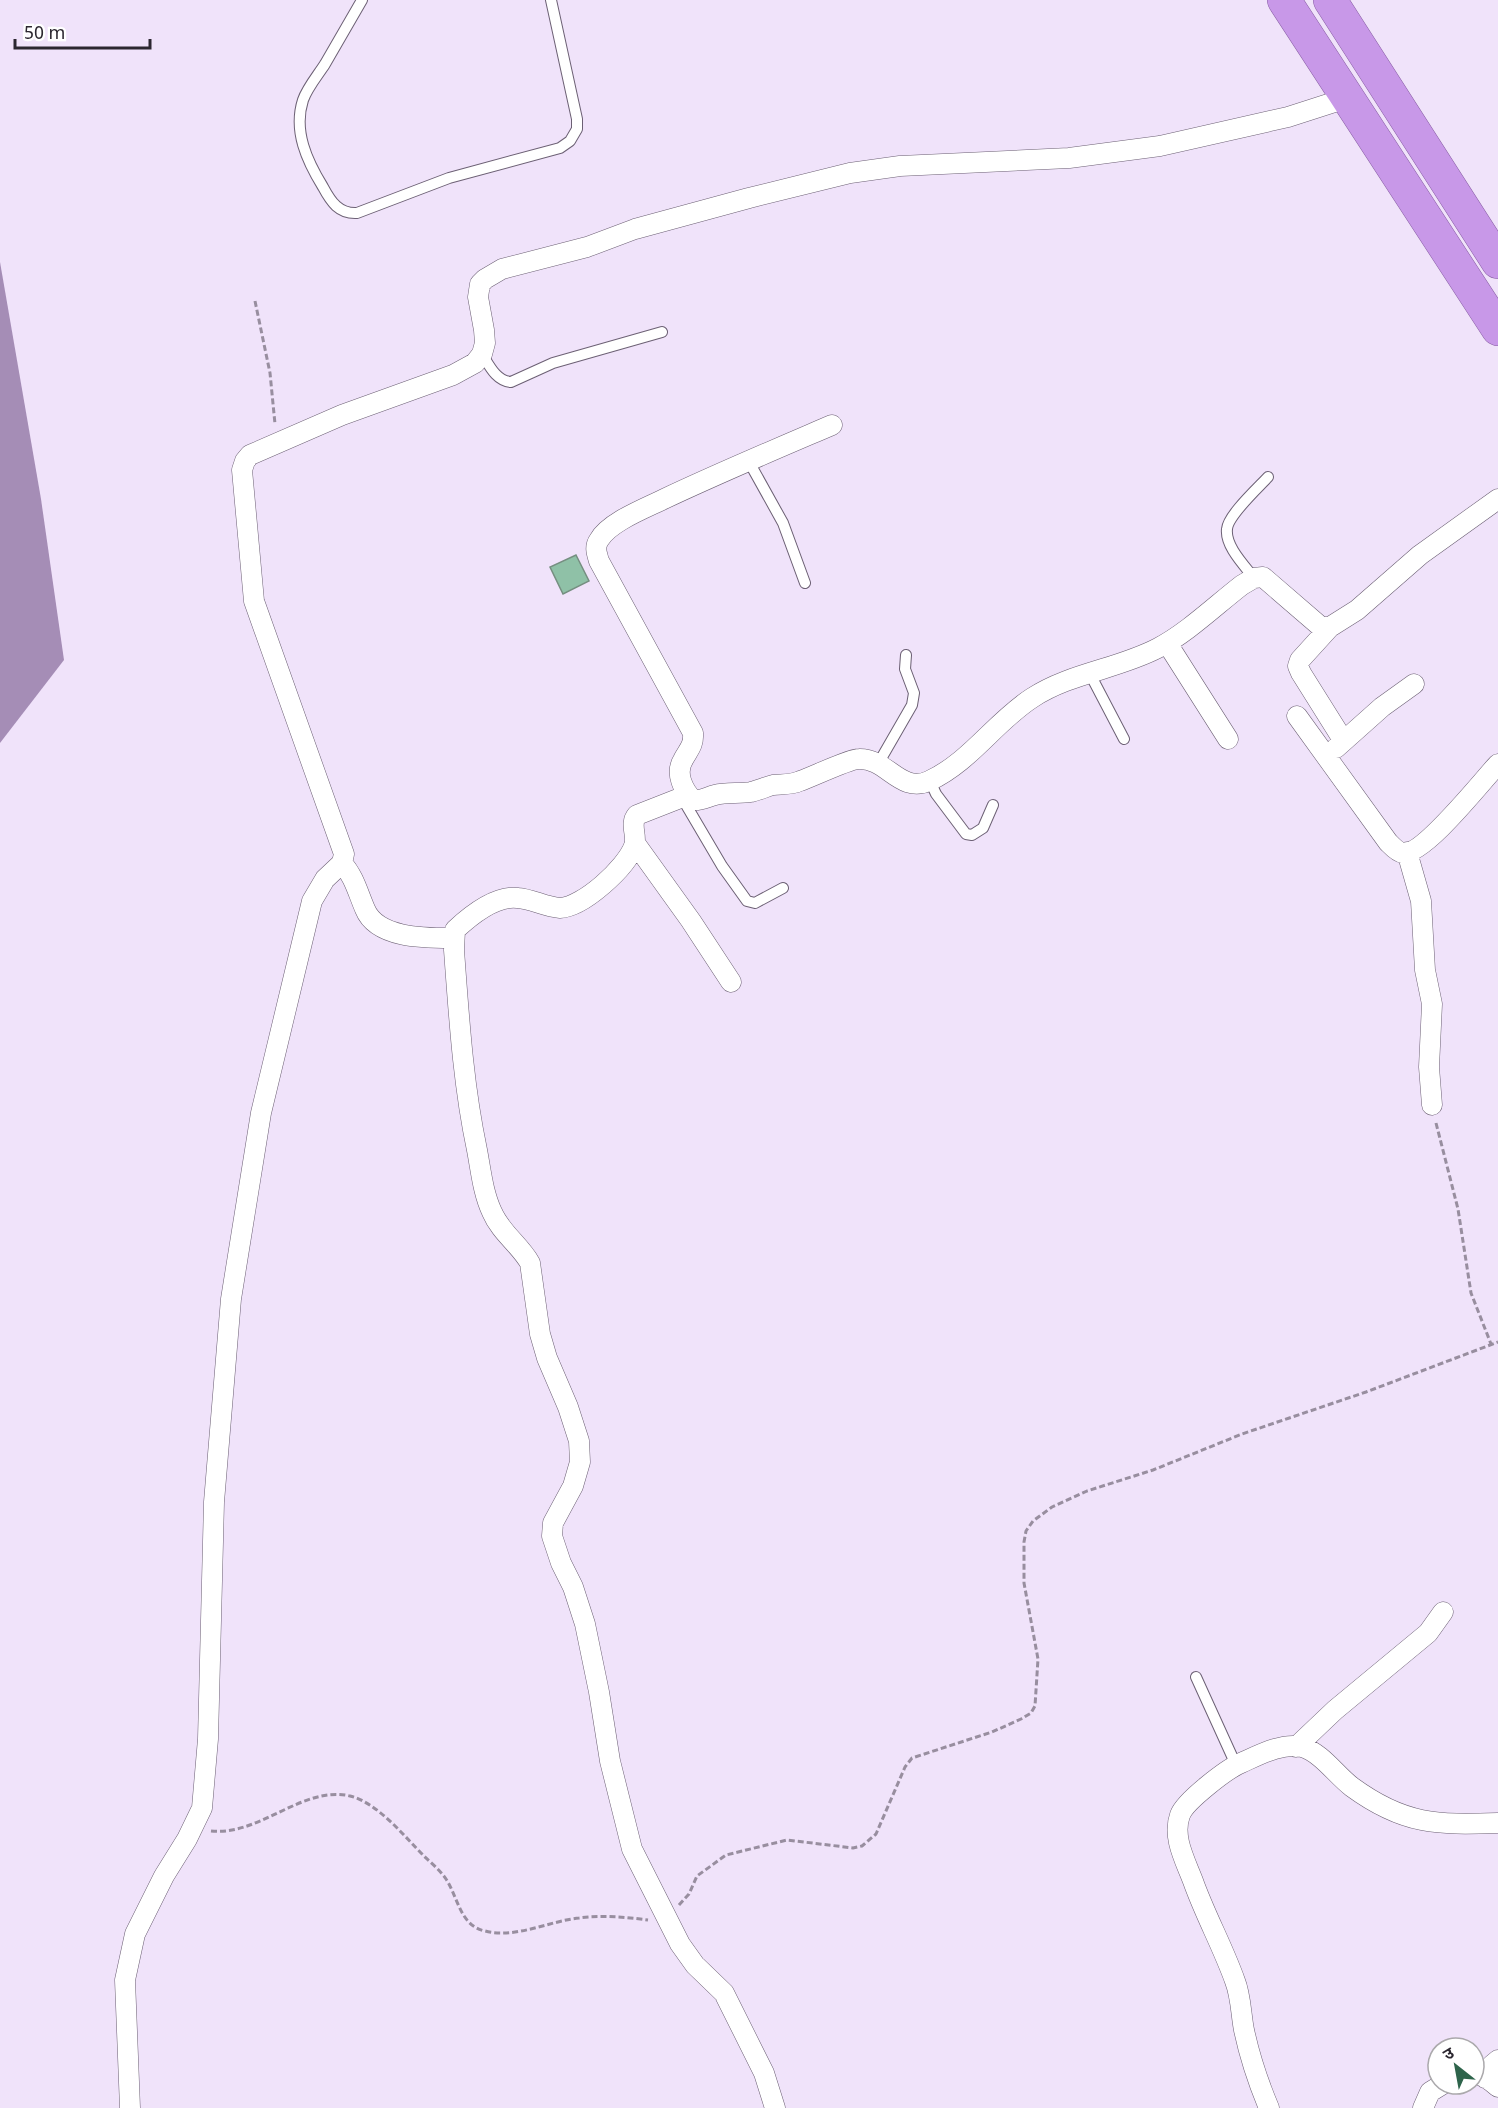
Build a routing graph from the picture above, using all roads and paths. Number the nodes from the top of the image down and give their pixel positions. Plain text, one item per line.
1 (362, 0) edge
2 (551, 0) edge
3 (1284, 0) edge
4 (1330, 0) edge
5 (1347, 98) junction
6 (1498, 262) edge
7 (255, 301) dead end
8 (1498, 329) edge
9 (662, 332) dead end
10 (482, 354) junction
11 (832, 425) dead end
12 (277, 444) junction
13 (748, 460) junction
14 (1268, 477) dead end
15 (1498, 499) edge
16 (1254, 578) junction
17 (805, 583) dead end
18 (1330, 627) junction
19 (1167, 643) junction
20 (906, 655) dead end
21 (1090, 674) junction
22 (1414, 684) dead end
23 (1297, 716) dead end
24 (1124, 739) dead end
25 (1228, 739) dead end
26 (1343, 740) junction
27 (1327, 759) junction
28 (1498, 764) edge
29 (878, 765) junction
30 (930, 781) junction
31 (685, 796) junction
32 (993, 806) dead end
33 (635, 843) junction
34 (1407, 852) junction
35 (342, 863) junction
36 (783, 888) dead end
37 (454, 938) junction
38 (731, 982) dead end
39 (1431, 1105) joint
40 (1498, 1342) edge
41 (1491, 1344) junction
42 (1443, 1612) dead end
43 (1196, 1677) dead end
44 (1296, 1747) junction
45 (1236, 1765) junction
46 (1498, 1823) edge
47 (192, 1830) junction
48 (666, 1917) junction
49 (1498, 2060) edge
50 (1486, 2079) edge
51 (130, 2108) edge
52 (775, 2108) edge
53 (1269, 2108) edge

1 - 2 lane
3 - 5 highway
4 - 6 highway
5 - 8 highway
5 - 10 street
7 - 12 path
9 - 10 lane
10 - 12 street
11 - 13 street
12 - 35 street
13 - 17 lane
13 - 31 street
14 - 16 lane
15 - 18 street
16 - 18 street
16 - 19 street
18 - 26 street
19 - 21 street
19 - 25 street
20 - 29 lane
21 - 24 lane
21 - 30 street
22 - 26 street
23 - 27 street
26 - 27 street
27 - 34 street
28 - 34 street
29 - 30 street
29 - 31 street
30 - 32 lane
31 - 33 street
31 - 36 lane
33 - 37 street
33 - 38 street
34 - 39 street
35 - 37 street
35 - 47 street
37 - 48 street
39 - 41 path
40 - 41 path
41 - 48 path
42 - 44 street
43 - 45 lane
44 - 45 street
44 - 46 street
45 - 53 street
47 - 48 path
47 - 51 street
48 - 52 street
49 - 50 street

